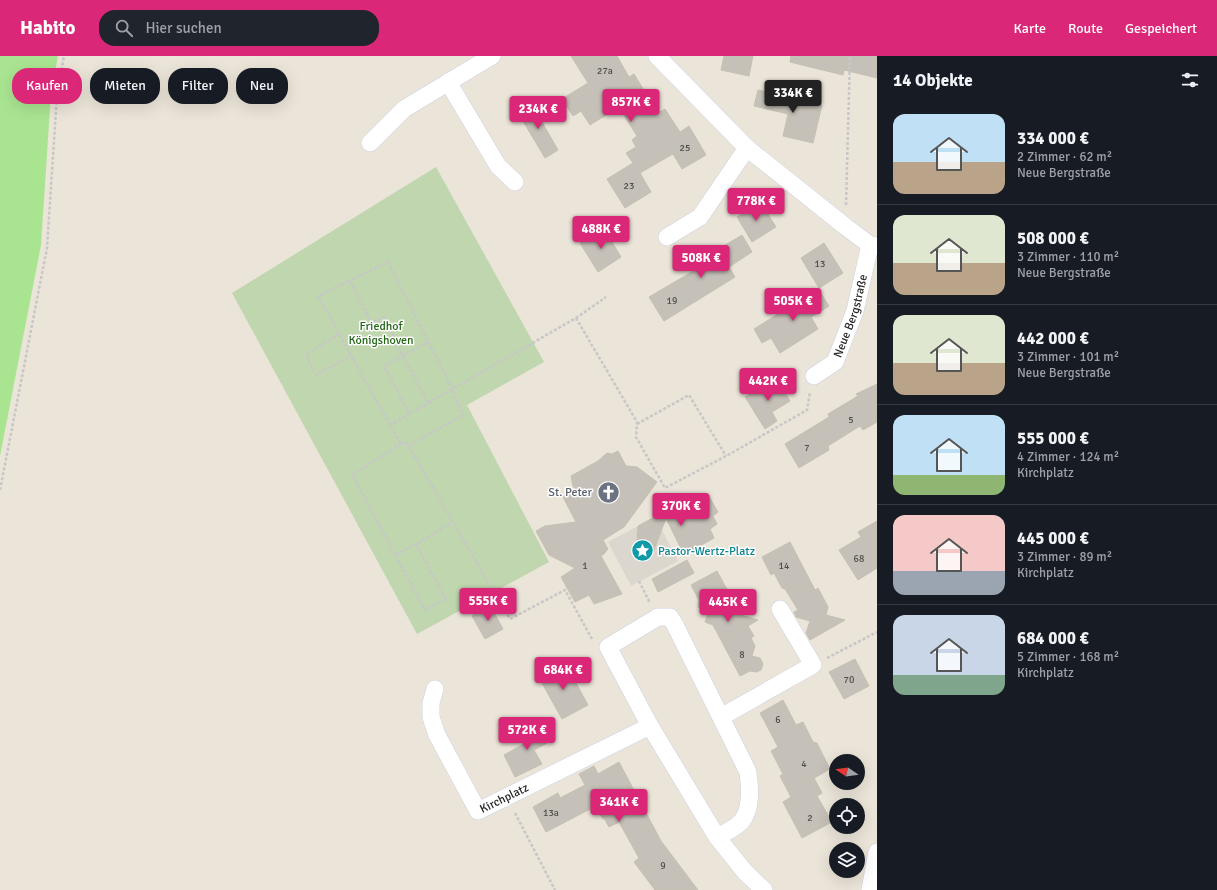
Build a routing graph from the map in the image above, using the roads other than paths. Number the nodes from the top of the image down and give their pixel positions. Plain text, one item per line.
1 (492, 56) edge
2 (657, 56) edge
3 (448, 82) junction
4 (370, 143) dead end
5 (747, 148) junction
6 (515, 182) dead end
7 (667, 236) dead end
8 (874, 245) edge
9 (814, 376) road end
10 (780, 609) dead end
11 (435, 689) dead end
12 (721, 716) junction
13 (650, 726) junction
14 (717, 837) junction
15 (877, 852) edge
16 (764, 890) edge
17 (870, 890) edge

1 - 3 street
2 - 5 street, Neue Bergstraße
3 - 4 street
3 - 6 street
5 - 7 street
5 - 8 street, Neue Bergstraße
8 - 9 street, Neue Bergstraße
10 - 12 street
11 - 13 street, Kirchplatz
12 - 13 street
12 - 14 street
13 - 14 street
14 - 16 street
15 - 17 street

